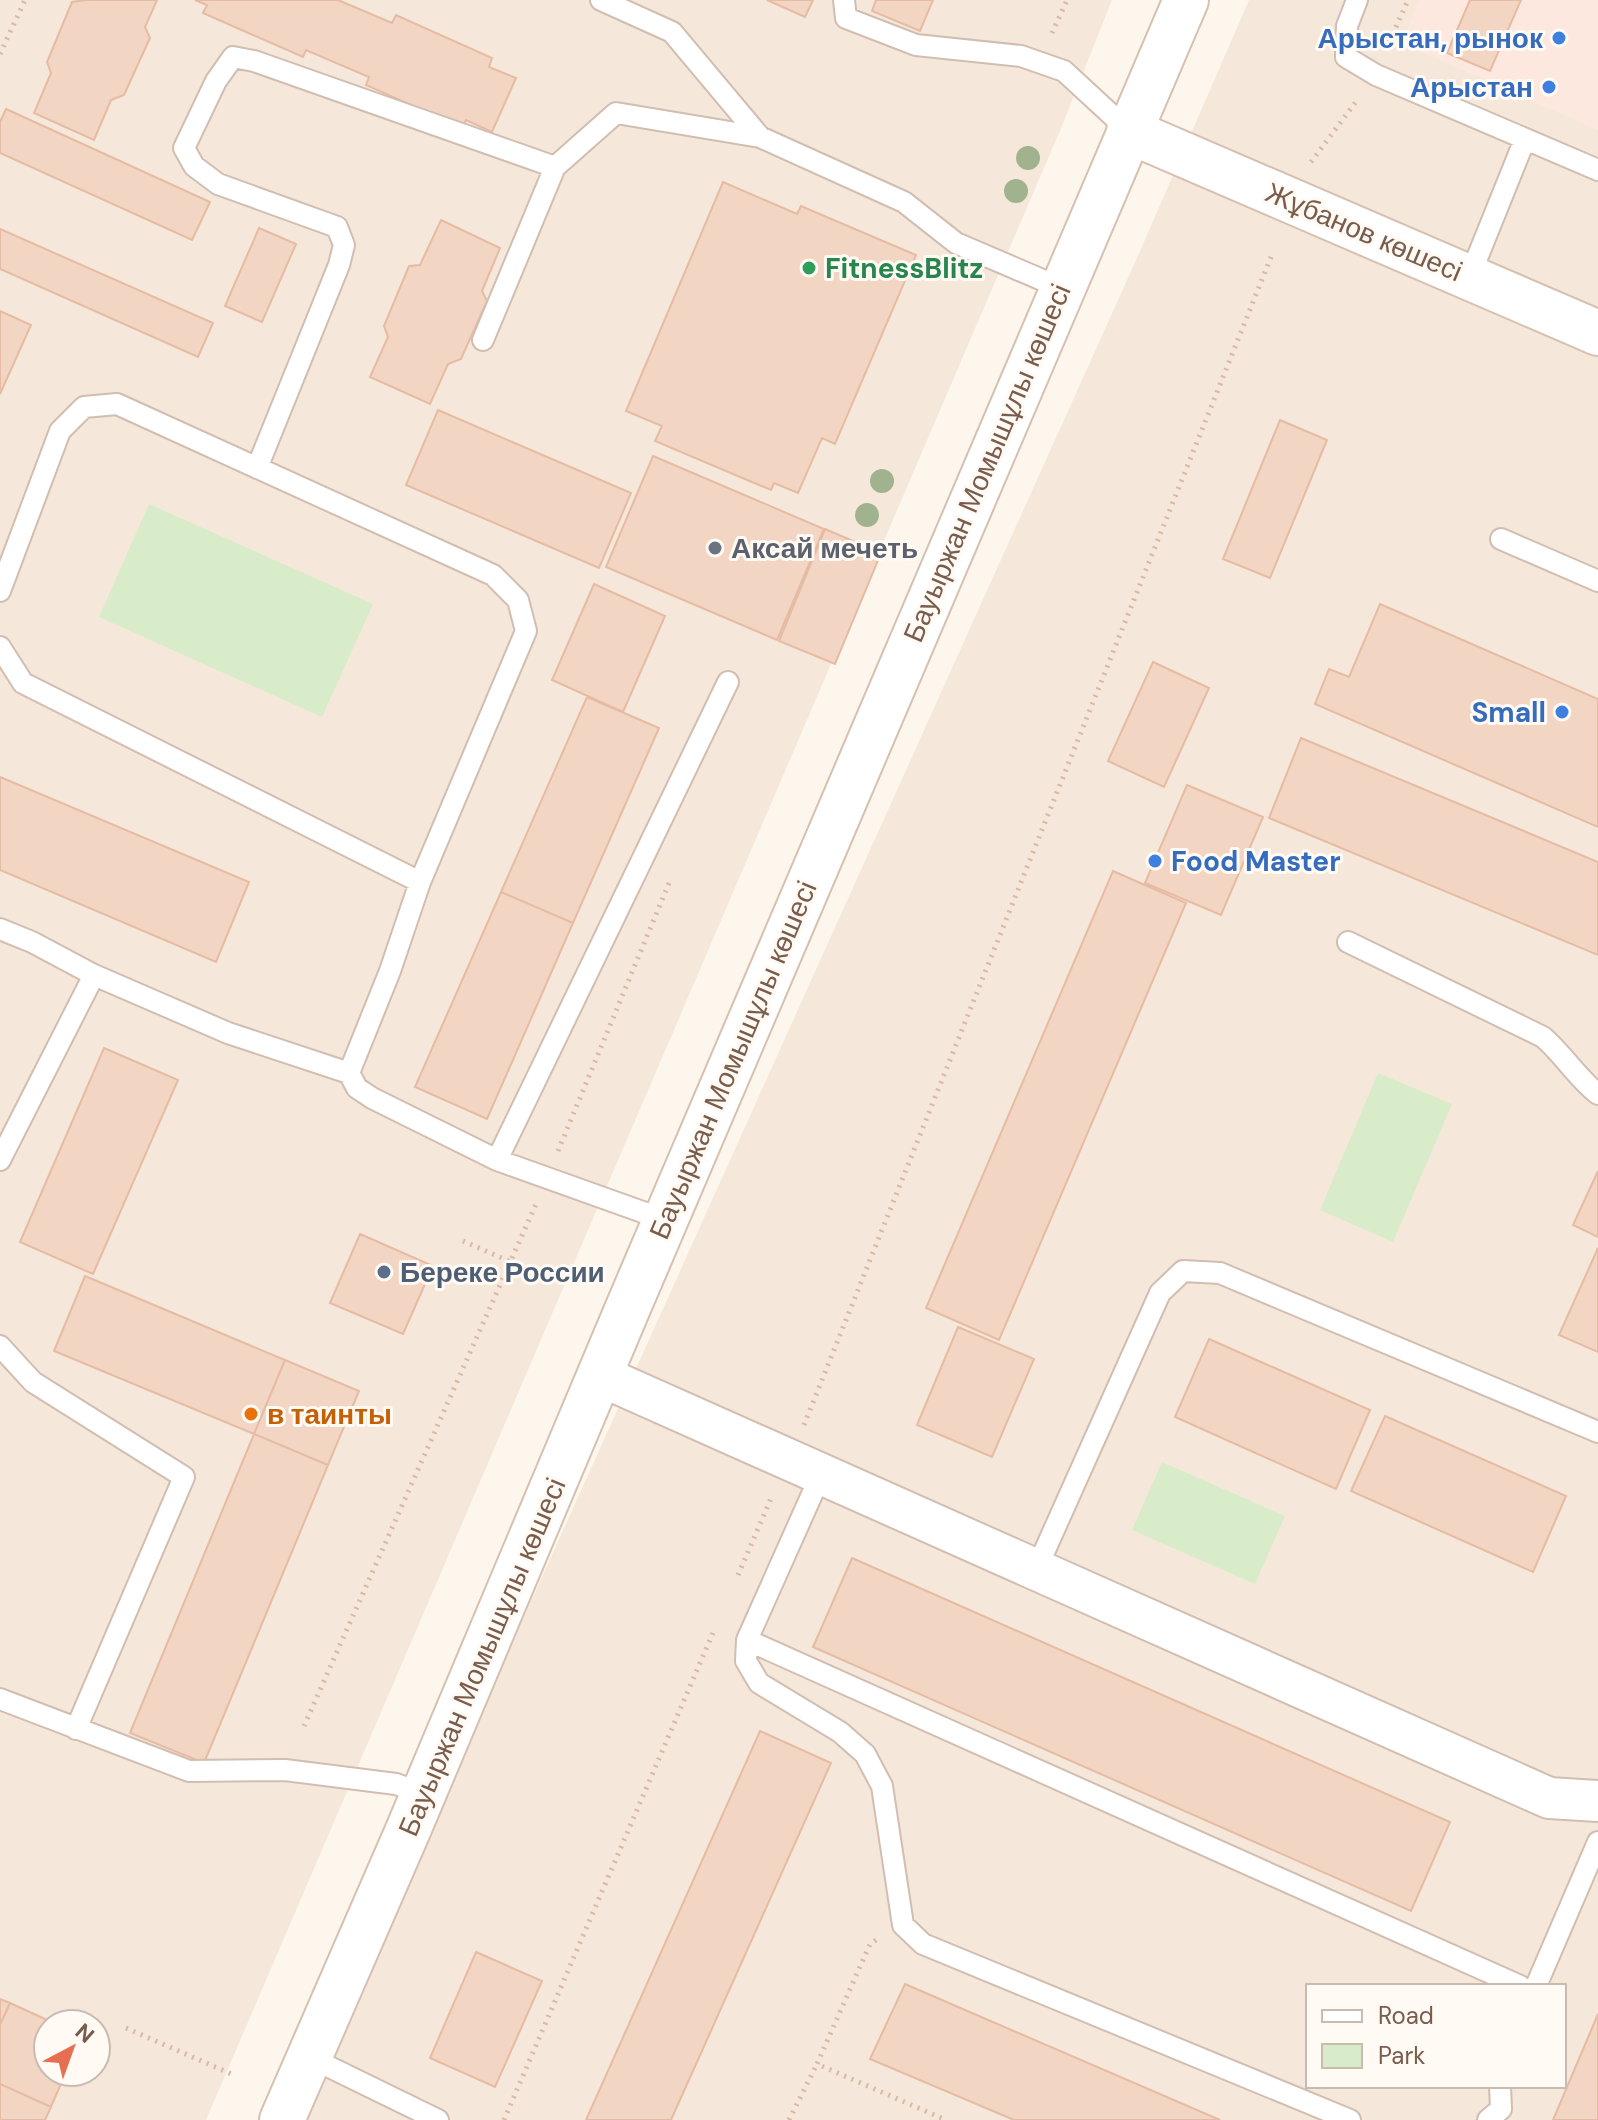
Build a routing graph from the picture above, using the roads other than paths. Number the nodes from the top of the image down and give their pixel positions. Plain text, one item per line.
1 (601, 0) edge
2 (844, 0) edge
3 (1186, 0) edge
4 (1357, 0) edge
5 (1129, 131) junction
6 (760, 137) junction
7 (1525, 139) junction
8 (555, 167) junction
9 (1598, 170) edge
10 (1469, 278) junction
11 (1061, 288) junction
12 (1598, 333) edge
13 (483, 340) dead end
14 (257, 468) junction
15 (1501, 539) dead end
16 (1598, 581) edge
17 (0, 591) edge
18 (0, 647) edge
19 (728, 682) dead end
20 (420, 882) junction
21 (0, 929) edge
22 (1348, 942) dead end
23 (94, 975) junction
24 (349, 1073) junction
25 (1598, 1094) edge
26 (0, 1160) edge
27 (497, 1160) junction
28 (665, 1220) junction
29 (0, 1346) edge
30 (601, 1376) junction
31 (1598, 1432) edge
32 (805, 1465) junction
33 (1036, 1570) junction
34 (747, 1640) junction
35 (0, 1699) edge
36 (76, 1729) junction
37 (424, 1794) junction
38 (1598, 1801) edge
39 (1598, 1842) edge
40 (1516, 1984) edge
41 (1537, 1984) edge
42 (309, 2057) junction
43 (1500, 2088) edge
44 (282, 2120) edge
45 (438, 2120) edge
46 (1350, 2120) edge
47 (1488, 2120) edge

1 - 6 lane
2 - 5 lane
3 - 5 main road, Бауыржан Момышұлы көшесі
4 - 7 lane
5 - 10 main road, Жұбанов көшесі
5 - 11 main road, Бауыржан Момышұлы көшесі
6 - 8 lane
6 - 11 lane
7 - 9 lane
7 - 10 lane
8 - 13 lane
8 - 14 lane
10 - 12 main road, Жұбанов көшесі
11 - 28 main road, Бауыржан Момышұлы көшесі
14 - 17 lane
14 - 20 lane
15 - 16 lane
18 - 20 lane
19 - 27 lane
20 - 24 lane
21 - 23 lane
22 - 25 lane
23 - 24 lane
23 - 26 lane
24 - 27 lane
27 - 28 lane
28 - 30 main road, Бауыржан Момышұлы көшесі
29 - 36 lane
30 - 32 street
30 - 37 main road, Бауыржан Момышұлы көшесі
31 - 33 lane
32 - 33 street
32 - 34 lane
33 - 38 street
34 - 40 lane
34 - 46 lane
35 - 36 lane
36 - 37 lane
37 - 42 main road, Бауыржан Момышұлы көшесі
39 - 41 lane
42 - 44 main road, Бауыржан Момышұлы көшесі
42 - 45 lane
43 - 47 lane

